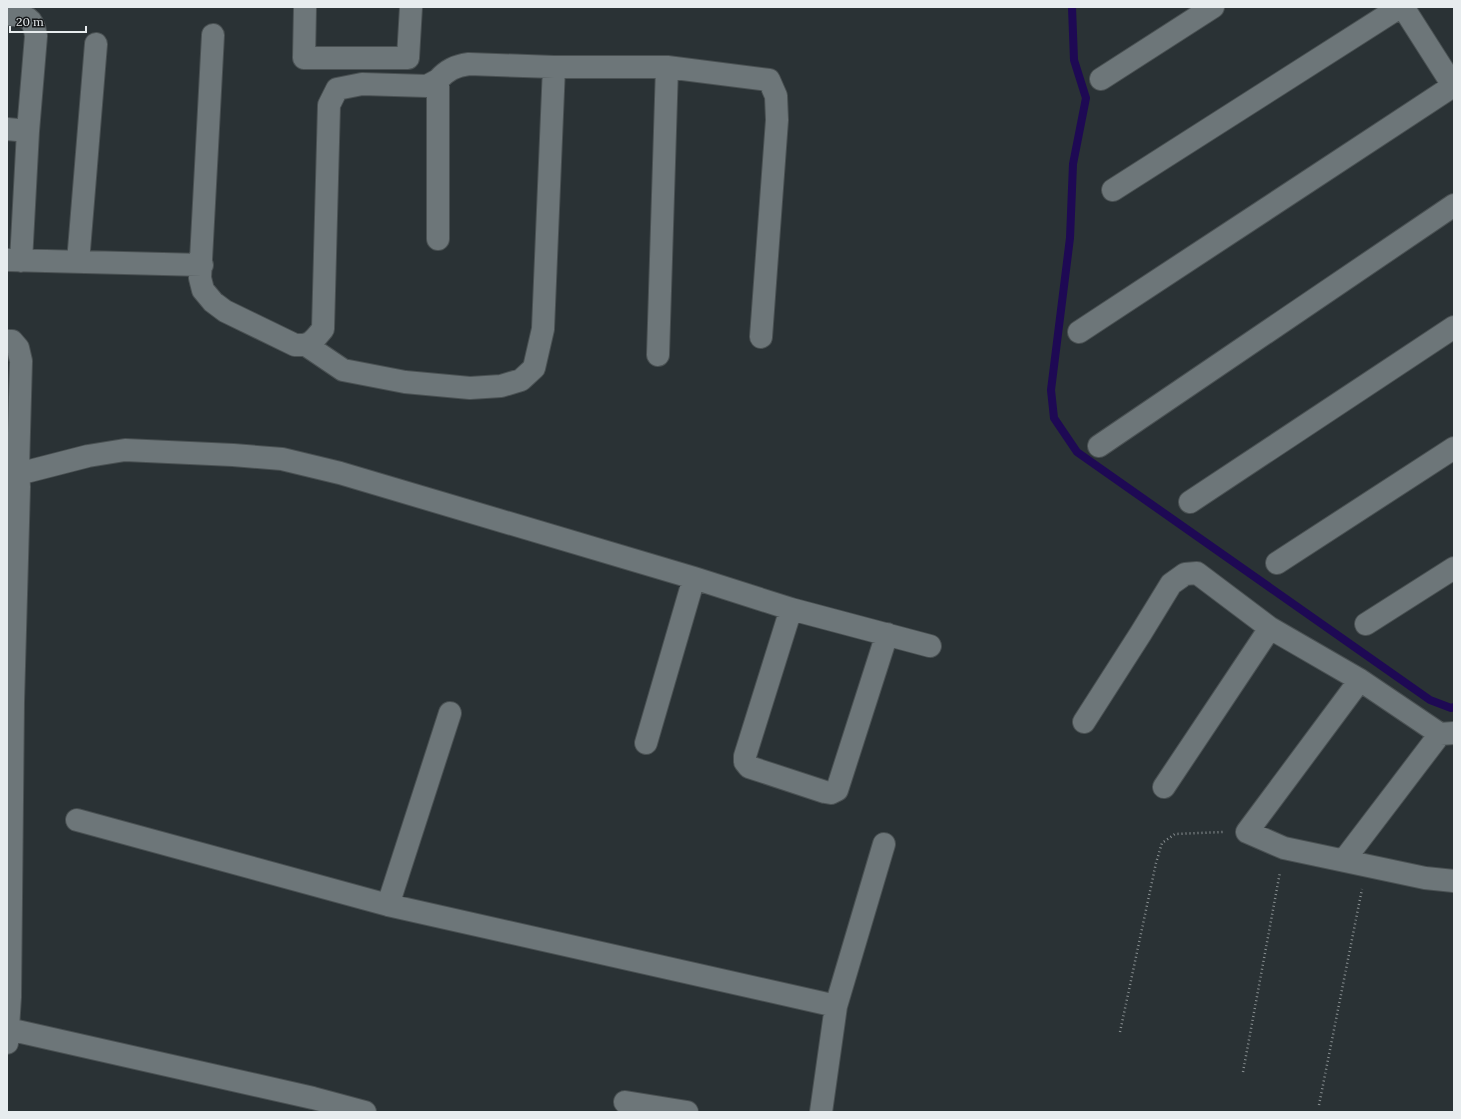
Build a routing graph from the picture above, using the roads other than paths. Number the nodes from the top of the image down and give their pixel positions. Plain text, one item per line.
1 (305, 7) edge
2 (411, 7) edge
3 (1213, 7) edge
4 (1400, 7) edge
5 (1403, 7) edge
6 (7, 14) edge
7 (213, 35) dead end
8 (96, 44) dead end
9 (554, 66) junction
10 (667, 67) junction
11 (438, 80) junction
12 (1101, 80) dead end
13 (1453, 87) edge
14 (18, 130) edge
15 (1112, 190) dead end
16 (1454, 205) edge
17 (438, 238) dead end
18 (14, 260) edge
19 (78, 262) junction
20 (202, 265) junction
21 (1454, 327) edge
22 (1078, 332) dead end
23 (761, 336) dead end
24 (7, 341) edge
25 (306, 345) junction
26 (658, 355) dead end
27 (1099, 446) dead end
28 (1454, 448) edge
29 (15, 459) edge
30 (1190, 502) dead end
31 (1277, 563) dead end
32 (1454, 568) edge
33 (694, 578) junction
34 (791, 609) junction
35 (1366, 624) dead end
36 (1270, 628) junction
37 (888, 634) junction
38 (930, 646) dead end
39 (1360, 680) junction
40 (10, 702) edge
41 (450, 713) dead end
42 (1084, 722) dead end
43 (1447, 734) edge
44 (646, 743) dead end
45 (1164, 787) dead end
46 (77, 820) dead end
47 (884, 844) dead end
48 (1344, 860) junction
49 (1454, 881) edge
50 (388, 905) junction
51 (8, 997) edge
52 (836, 1006) junction
53 (8, 1036) edge
54 (625, 1102) dead end
55 (311, 1105) edge
56 (365, 1112) edge
57 (687, 1112) edge
58 (821, 1112) edge

1 - 2 street
3 - 12 street
4 - 15 street
5 - 13 street
6 - 14 street
7 - 20 street
8 - 19 street
9 - 10 street
9 - 11 street
9 - 25 street
10 - 23 street
10 - 26 street
11 - 17 street
11 - 25 street
13 - 22 street
14 - 18 street
16 - 27 street
18 - 19 street
19 - 20 street
20 - 25 street
21 - 30 street
24 - 29 street
28 - 31 street
29 - 33 street
29 - 40 street
32 - 35 street
33 - 34 street
33 - 44 street
34 - 37 street
34 - 37 street
36 - 39 street
36 - 42 street
36 - 45 street
37 - 38 street
39 - 43 street
39 - 48 street
40 - 51 street
41 - 50 street
43 - 48 street
46 - 50 street
47 - 52 street
48 - 49 street
50 - 52 street
51 - 53 street
52 - 58 street
53 - 55 street
54 - 57 street
55 - 56 street

